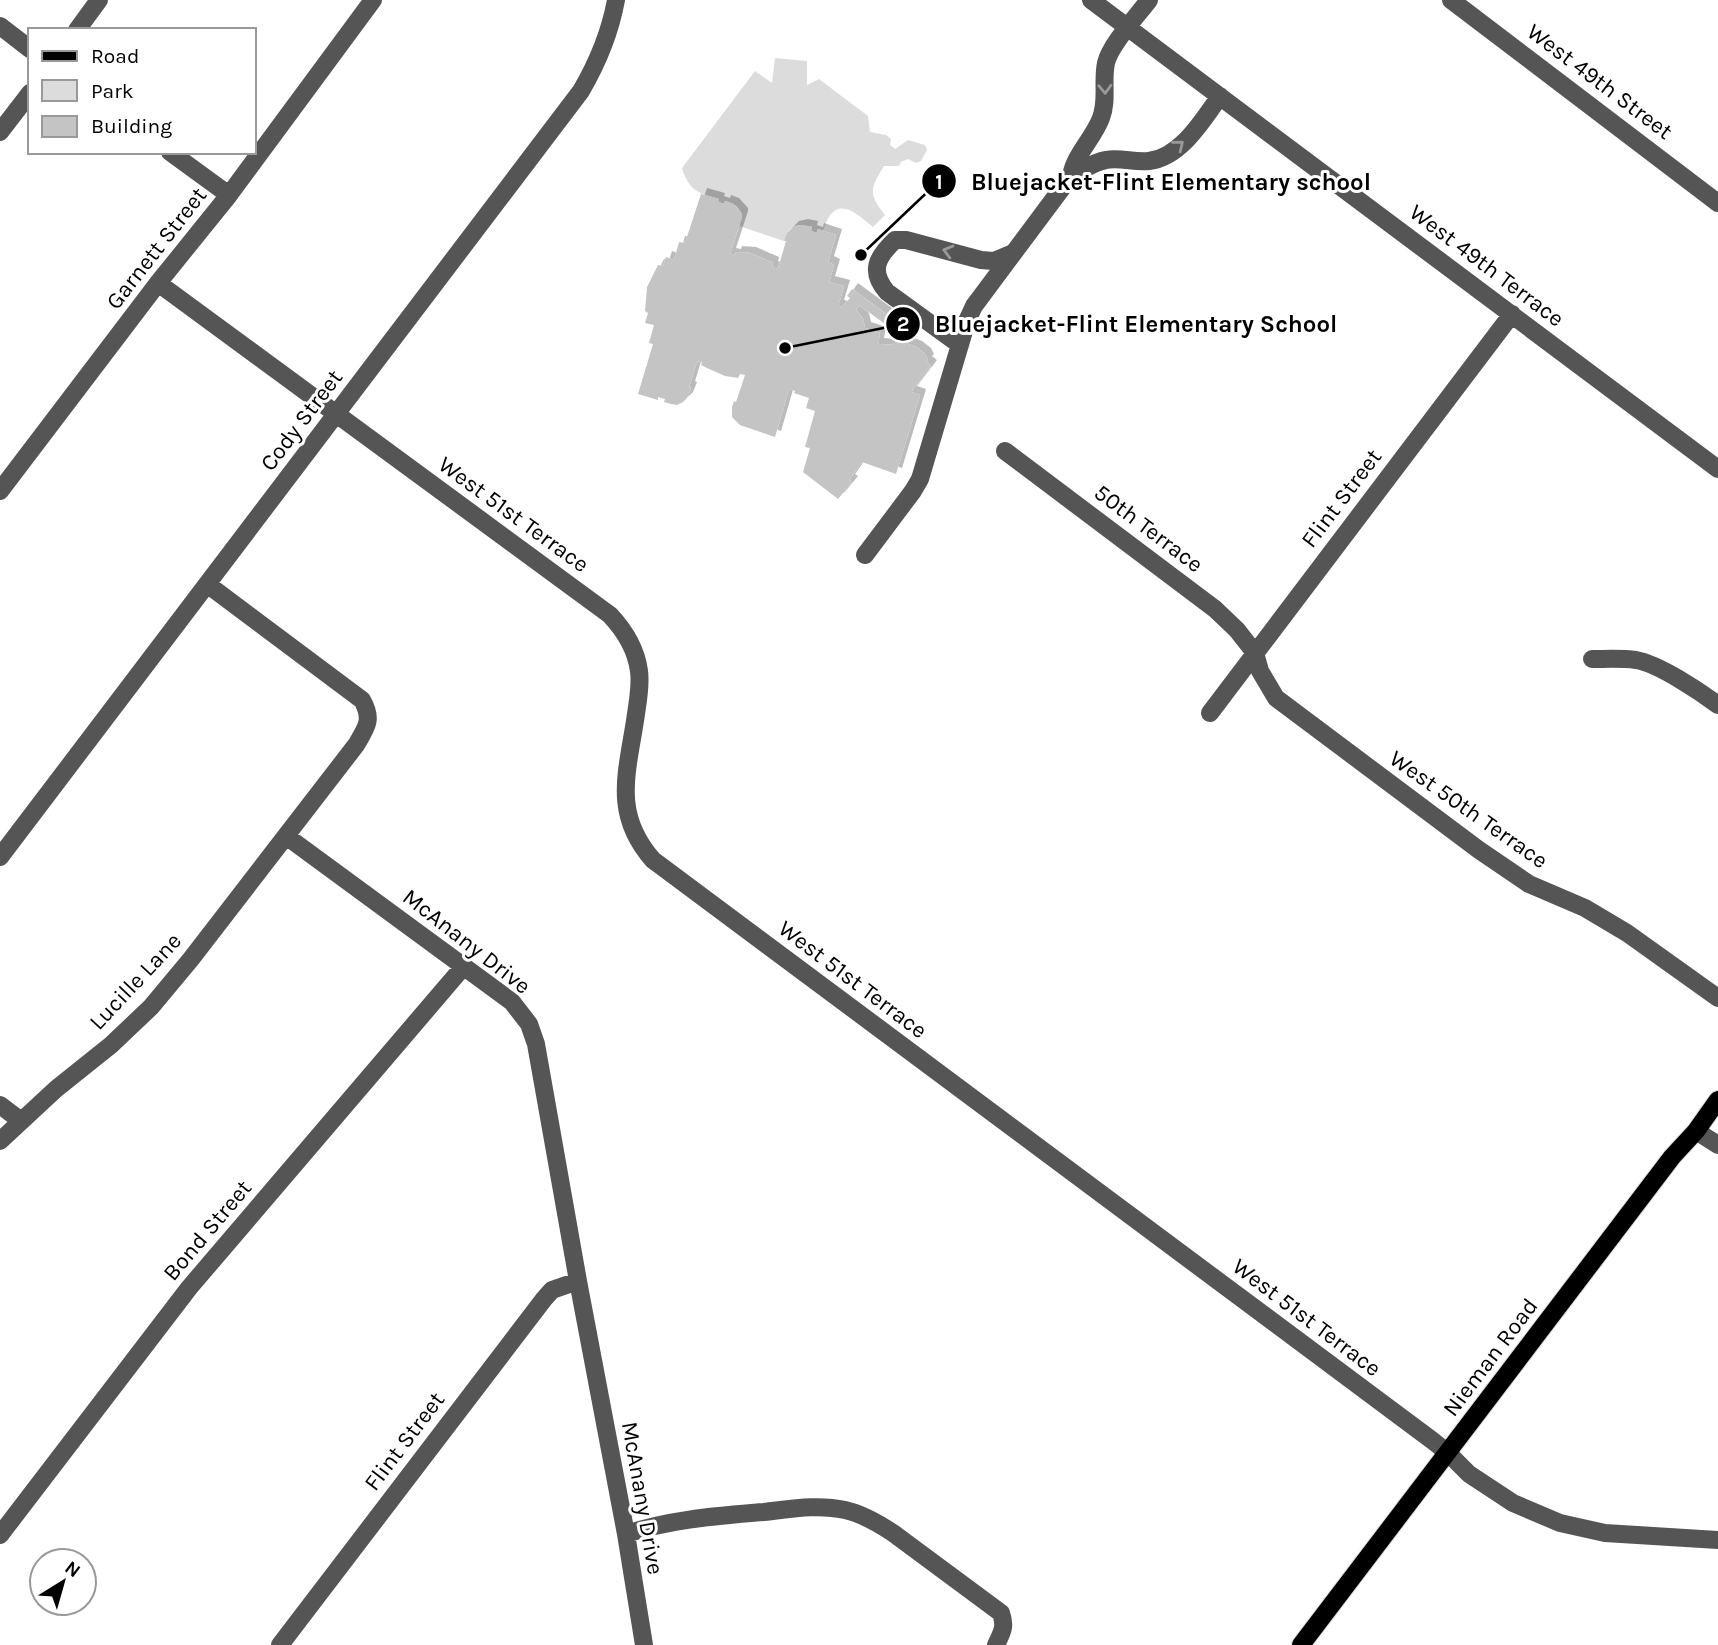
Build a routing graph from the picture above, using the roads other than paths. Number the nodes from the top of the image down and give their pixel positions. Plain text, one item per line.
1 (99, 0) edge
2 (373, 0) edge
3 (616, 0) edge
4 (1091, 0) edge
5 (1149, 0) edge
6 (1451, 0) edge
7 (0, 26) edge
8 (1128, 27) junction
9 (78, 28) edge
10 (28, 47) edge
11 (28, 96) edge
12 (1220, 96) junction
13 (0, 132) edge
14 (173, 154) edge
15 (1071, 176) junction
16 (229, 195) junction
17 (1718, 203) edge
18 (1013, 253) junction
19 (158, 283) junction
20 (1512, 314) junction
21 (960, 345) junction
22 (337, 414) junction
23 (1005, 451) dead end
24 (1718, 469) edge
25 (0, 491) edge
26 (865, 555) dead end
27 (207, 584) junction
28 (1255, 653) junction
29 (1592, 659) dead end
30 (1718, 705) edge
31 (1210, 713) dead end
32 (286, 836) junction
33 (0, 857) edge
34 (464, 966) junction
35 (1718, 998) edge
36 (1718, 1100) edge
37 (0, 1105) edge
38 (21, 1121) junction
39 (1696, 1131) junction
40 (0, 1141) edge
41 (1718, 1145) edge
42 (578, 1281) junction
43 (1448, 1453) junction
44 (626, 1534) junction
45 (0, 1535) edge
46 (1718, 1540) edge
47 (289, 1642) edge
48 (644, 1645) edge
49 (996, 1645) edge
50 (1301, 1645) edge

1 - 9 street
2 - 16 street, Garnett Street
3 - 22 street, Cody Street
4 - 8 street, West 49th Terrace
5 - 8 street
6 - 17 street, West 49th Street
7 - 10 street
8 - 12 street, West 49th Terrace
8 -> 15 street
11 - 13 street
15 -> 12 street
12 - 20 street, West 49th Terrace
14 - 16 street
15 - 18 street
16 - 19 street, Garnett Street
18 - 21 street
18 -> 21 street
19 - 22 street, West 51st Terrace
19 - 25 street, Garnett Street
20 - 24 street, West 49th Terrace
20 - 28 street, Flint Street
21 - 26 street
22 - 27 street, Cody Street
22 - 43 street, West 51st Terrace
23 - 28 street, 50th Terrace
27 - 32 street
27 - 33 street, Cody Street
28 - 31 street, Flint Street
28 - 35 street, West 50th Terrace
29 - 30 street
32 - 34 street, McAnany Drive
32 - 38 street, Lucille Lane
34 - 42 street, McAnany Drive
34 - 45 street, Bond Street
36 - 39 main road, Nieman Road
37 - 38 street
38 - 40 street, Lucille Lane
39 - 41 street
39 - 43 main road, Nieman Road
42 - 44 street, McAnany Drive
42 - 47 street, Flint Street
43 - 46 street, West 51st Terrace
43 - 50 main road, Nieman Road
44 - 48 street, McAnany Drive
44 - 49 street

